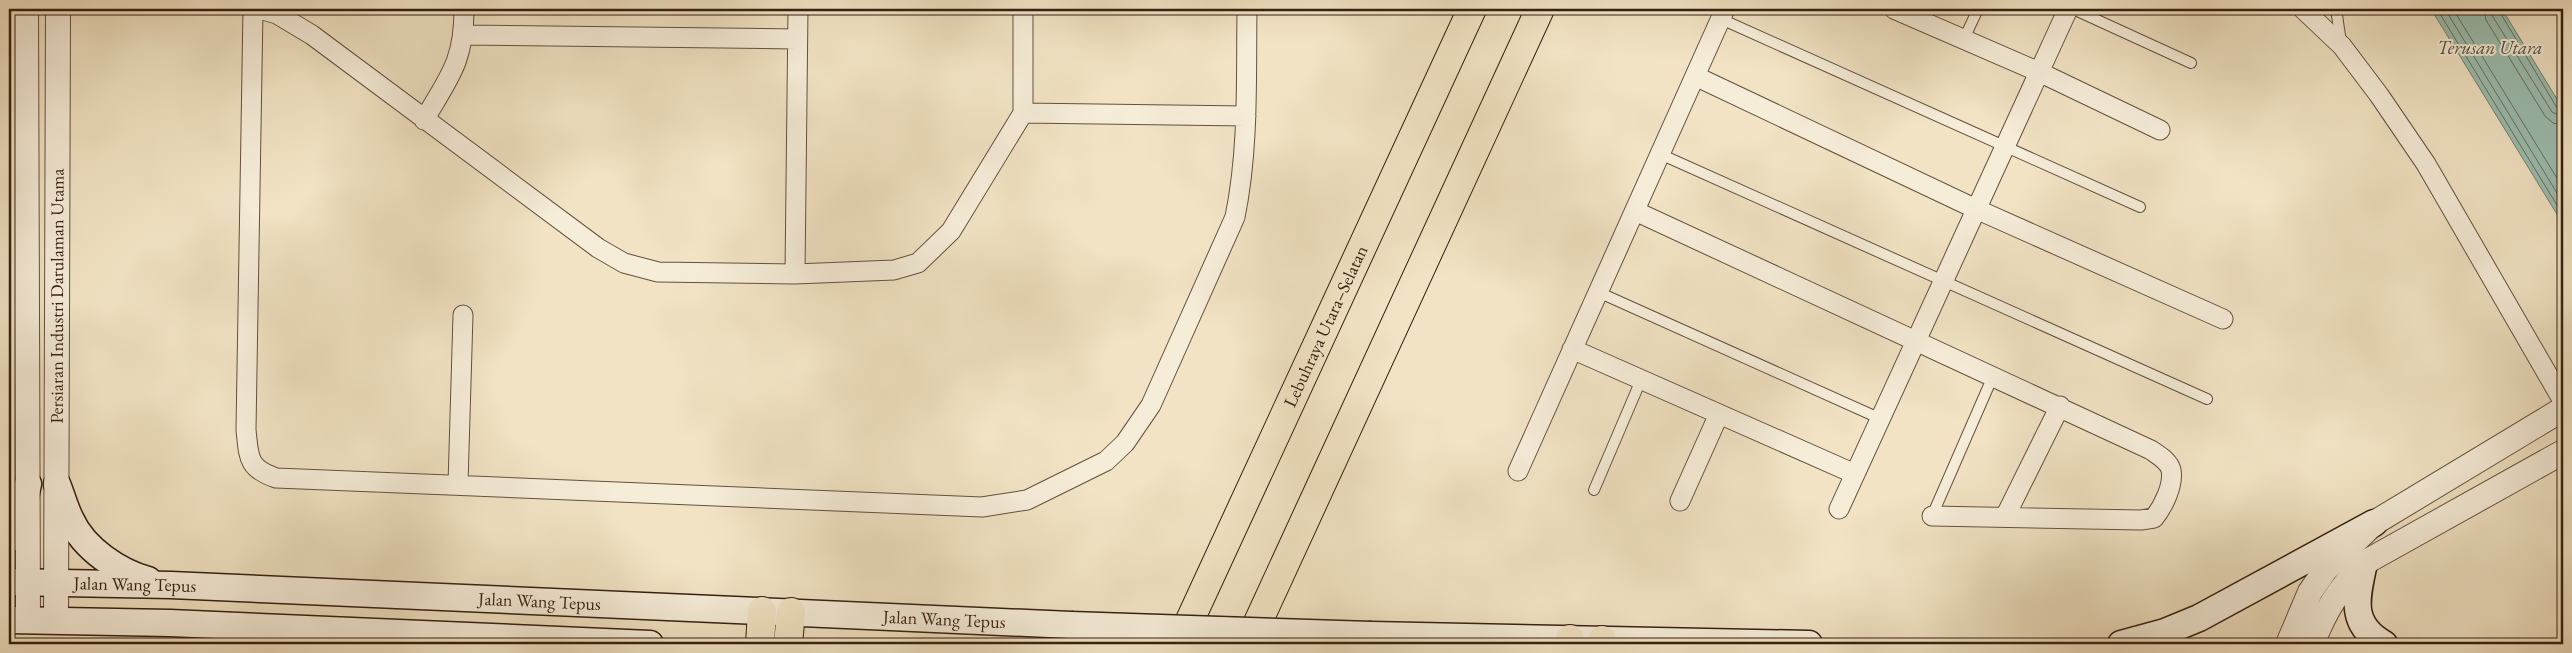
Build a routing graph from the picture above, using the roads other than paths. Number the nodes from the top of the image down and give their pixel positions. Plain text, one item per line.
1 (26, 9) edge
2 (58, 9) edge
3 (253, 9) edge
4 (259, 9) edge
5 (464, 9) edge
6 (798, 9) edge
7 (1023, 9) edge
8 (1247, 9) edge
9 (1472, 9) edge
10 (1540, 9) edge
11 (1896, 9) edge
12 (1978, 9) edge
13 (2068, 9) edge
14 (2072, 9) edge
15 (2303, 9) edge
16 (2336, 9) edge
17 (1723, 14) edge
18 (464, 35) junction
19 (797, 39) junction
20 (1964, 39) junction
21 (2342, 46) junction
22 (2191, 63) dead end
23 (2038, 72) junction
24 (1695, 76) junction
25 (1023, 113) junction
26 (1246, 116) junction
27 (424, 120) junction
28 (2160, 130) dead end
29 (2005, 146) junction
30 (1660, 154) junction
31 (2140, 207) dead end
32 (1976, 209) junction
33 (1635, 211) junction
34 (795, 274) junction
35 (1943, 282) junction
36 (1598, 292) junction
37 (463, 315) dead end
38 (2223, 318) dead end
39 (1916, 341) junction
40 (1572, 349) junction
41 (1993, 376) junction
42 (1641, 380) junction
43 (2207, 399) dead end
44 (2563, 401) edge
45 (2060, 406) junction
46 (2563, 409) edge
47 (1719, 414) junction
48 (1881, 419) junction
49 (2563, 452) edge
50 (1518, 471) dead end
51 (1855, 474) junction
52 (28, 484) junction
53 (58, 484) junction
54 (458, 484) junction
55 (1594, 490) dead end
56 (1680, 501) dead end
57 (1840, 510) dead end
58 (1932, 516) joint
59 (2005, 517) junction
60 (2374, 523) junction
61 (9, 539) edge
62 (2364, 562) junction
63 (18, 582) edge
64 (57, 583) junction
65 (171, 585) junction
66 (762, 611) junction
67 (791, 612) junction
68 (18, 620) edge
69 (56, 621) junction
70 (1570, 642) edge
71 (1602, 642) edge
72 (650, 644) edge
73 (760, 644) edge
74 (788, 644) edge
75 (1179, 644) edge
76 (1248, 644) edge
77 (1809, 644) edge
78 (2121, 644) edge
79 (2288, 644) edge
80 (2312, 644) edge
81 (2384, 644) edge

1 - 52 street, Persiaran Industri Darulaman Utama
2 - 53 street, Persiaran Industri Darulaman Utama
3 - 54 street
4 - 27 street
5 - 18 street
6 - 19 street
7 - 25 street
8 - 26 street
9 - 75 highway, Lebuhraya Utara–Selatan
10 - 76 highway
11 - 20 street
12 - 20 lane
13 - 23 street
14 - 22 lane
15 - 21 street
16 - 21 lane
17 - 24 street
17 - 29 lane
18 - 19 street
18 - 27 street
19 - 34 street
20 - 23 street
21 - 44 street
23 - 28 street
23 - 29 street
24 - 30 street
24 - 32 street
25 - 26 street
25 - 34 street
26 - 54 street
27 - 34 street
29 - 31 lane
29 - 32 street
30 - 33 street
30 - 35 lane
32 - 35 street
32 - 38 street
33 - 36 street
33 - 39 street
35 - 39 street
35 - 43 lane
36 - 40 street
36 - 48 lane
37 - 54 street
39 - 41 street
39 - 48 street
40 - 42 street
40 - 50 street
41 - 45 street
41 - 58 lane
42 - 47 street
42 - 55 lane
45 - 59 street
45 - 59 street
46 - 60 street
47 - 51 street
47 - 56 street
48 - 51 street
49 - 62 street
51 - 57 street
52 - 61 main road
52 - 63 street, Persiaran Industri Darulaman Utama
53 - 64 street, Persiaran Industri Darulaman Utama
53 - 65 main road
58 - 59 street
60 - 78 main road
60 - 79 street
62 - 80 street
62 - 81 main road
63 - 64 main road, Jalan Wang Tepus
63 - 68 street, Persiaran Industri Darulaman Utama
64 - 65 main road, Jalan Wang Tepus
64 - 69 street, Persiaran Industri Darulaman Utama
65 - 66 main road, Jalan Wang Tepus
66 - 67 main road, Jalan Wang Tepus
66 - 73 highway
67 - 70 main road, Jalan Wang Tepus, bridge
67 - 74 highway
68 - 69 main road
69 - 72 main road
70 - 71 main road, Jalan Wang Tepus
71 - 77 main road, Jalan Wang Tepus

